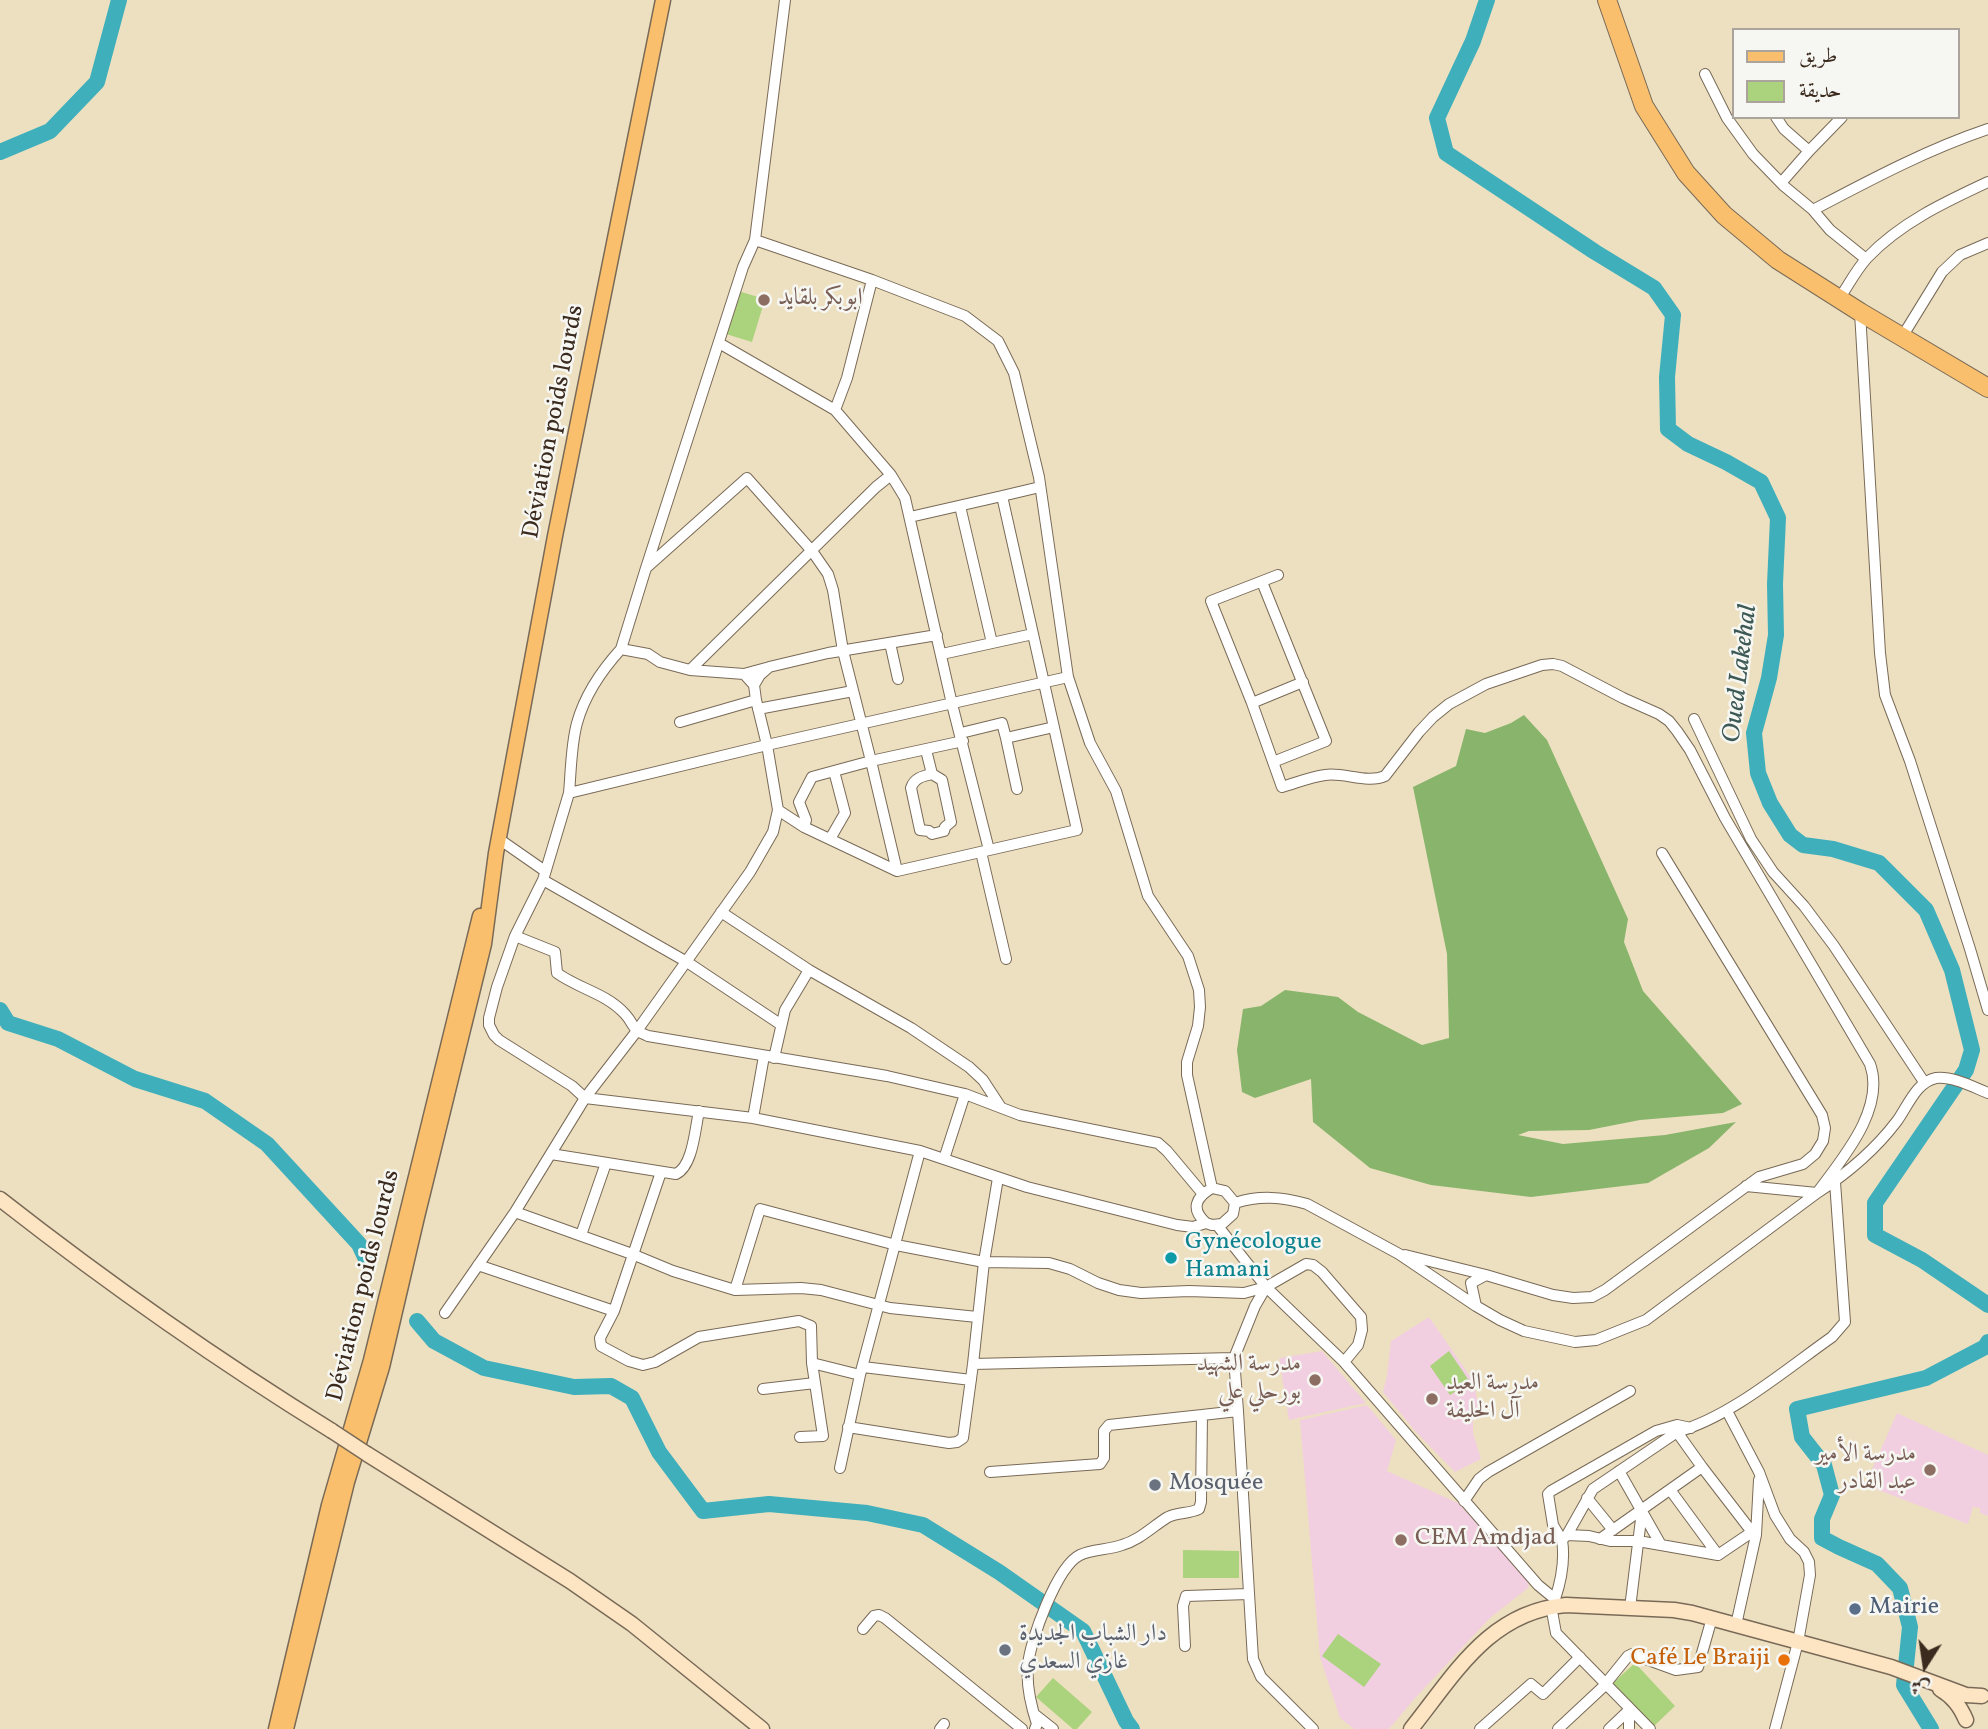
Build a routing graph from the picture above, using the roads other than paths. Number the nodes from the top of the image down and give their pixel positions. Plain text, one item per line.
1 (663, 0) edge
2 (785, 0) edge
3 (1607, 0) edge
4 (1705, 74) dead end
5 (1777, 119) edge
6 (1840, 119) edge
7 (1988, 129) edge
8 (1809, 151) junction
9 (1988, 182) edge
10 (1782, 183) junction
11 (1813, 210) junction
12 (755, 240) junction
13 (1988, 243) edge
14 (1866, 259) junction
15 (872, 280) junction
16 (1839, 299) junction
17 (1860, 312) junction
18 (1902, 337) junction
19 (719, 343) junction
20 (1988, 388) edge
21 (835, 410) junction
22 (891, 474) junction
23 (1040, 487) junction
24 (1002, 496) junction
25 (960, 506) junction
26 (910, 517) junction
27 (812, 551) junction
28 (646, 568) junction
29 (1278, 575) dead end
30 (1262, 582) junction
31 (1033, 634) junction
32 (937, 635) junction
33 (890, 643) junction
34 (992, 643) junction
35 (621, 649) junction
36 (843, 651) junction
37 (942, 654) junction
38 (769, 667) junction
39 (690, 670) junction
40 (744, 674) junction
41 (1068, 677) junction
42 (898, 679) dead end
43 (1042, 682) junction
44 (1303, 682) junction
45 (754, 685) junction
46 (853, 691) junction
47 (1252, 703) junction
48 (757, 704) junction
49 (952, 704) junction
50 (1694, 719) dead end
51 (680, 722) dead end
52 (862, 725) junction
53 (1054, 727) junction
54 (962, 737) junction
55 (1006, 738) junction
56 (767, 745) junction
57 (926, 750) junction
58 (871, 761) junction
59 (1273, 762) junction
60 (834, 771) junction
61 (932, 774) junction
62 (1017, 789) dead end
63 (569, 793) junction
64 (778, 810) junction
65 (804, 827) junction
66 (830, 839) junction
67 (497, 846) junction
68 (985, 851) junction
69 (1662, 853) dead end
70 (897, 871) junction
71 (544, 876) junction
72 (721, 912) junction
73 (515, 936) junction
74 (1006, 958) dead end
75 (687, 962) junction
76 (809, 970) junction
77 (1988, 1010) edge
78 (780, 1024) junction
79 (636, 1032) junction
80 (769, 1057) junction
81 (1924, 1083) junction
82 (1988, 1093) edge
83 (965, 1094) junction
84 (585, 1098) junction
85 (1001, 1107) junction
86 (699, 1111) junction
87 (753, 1118) junction
88 (920, 1152) junction
89 (551, 1154) junction
90 (944, 1159) junction
91 (606, 1163) junction
92 (662, 1172) junction
93 (998, 1178) junction
94 (1835, 1182) junction
95 (1746, 1186) junction
96 (1208, 1191) junction
97 (1817, 1193) junction
98 (1, 1200) edge
99 (1235, 1203) junction
100 (515, 1212) junction
101 (1212, 1224) junction
102 (581, 1235) junction
103 (896, 1245) junction
104 (632, 1254) junction
105 (1399, 1254) junction
106 (984, 1262) junction
107 (478, 1265) junction
108 (1486, 1275) junction
109 (1266, 1287) junction
110 (735, 1290) junction
111 (879, 1305) junction
112 (1476, 1306) junction
113 (614, 1311) junction
114 (445, 1313) dead end
115 (977, 1317) junction
116 (1234, 1358) junction
117 (1343, 1362) junction
118 (812, 1363) junction
119 (973, 1364) junction
120 (862, 1371) junction
121 (971, 1380) junction
122 (815, 1383) junction
123 (762, 1389) dead end
124 (1630, 1391) dead end
125 (1727, 1410) junction
126 (1238, 1411) junction
127 (1202, 1415) junction
128 (848, 1427) junction
129 (1692, 1428) junction
130 (1677, 1432) junction
131 (800, 1437) dead end
132 (1702, 1467) junction
133 (840, 1468) dead end
134 (1619, 1471) junction
135 (990, 1472) dead end
136 (1759, 1472) junction
137 (1671, 1490) junction
138 (1587, 1498) junction
139 (1464, 1501) junction
140 (1642, 1511) junction
141 (1613, 1530) junction
142 (1754, 1533) junction
143 (1565, 1537) junction
144 (1600, 1539) junction
145 (1638, 1541) junction
146 (1661, 1545) junction
147 (1718, 1555) junction
148 (1249, 1594) junction
149 (1554, 1604) junction
150 (1630, 1608) junction
151 (1712, 1618) junction
152 (1736, 1625) junction
153 (863, 1629) dead end
154 (1798, 1642) junction
155 (1185, 1646) dead end
156 (1580, 1657) junction
157 (1918, 1676) junction
158 (1605, 1683) junction
159 (1985, 1696) edge
160 (1629, 1710) junction
161 (1034, 1714) junction
162 (1967, 1725) edge
163 (276, 1729) edge
164 (286, 1729) edge
165 (762, 1729) edge
166 (1022, 1729) edge
167 (1035, 1729) edge
168 (1053, 1729) edge
169 (1313, 1729) edge
170 (1411, 1729) edge
171 (1480, 1729) edge
172 (1558, 1729) edge
173 (1609, 1729) edge
174 (1629, 1729) edge
175 (1650, 1729) edge
176 (1775, 1729) edge

1 - 67 main road, Déviation poids lourds
2 - 12 street
3 - 16 highway
4 - 10 street
5 - 8 street
6 - 8 street
7 - 11 street
8 - 10 street
9 - 14 street
10 - 11 street
11 - 14 street
12 - 15 street
12 - 19 street
13 - 18 street
14 - 16 street
15 - 21 street
15 - 23 street
16 - 17 highway
17 - 18 highway
17 - 77 street
18 - 20 highway
19 - 21 street
19 - 28 street
21 - 22 street
22 - 26 street
22 - 27 street
23 - 24 street
23 - 41 street
24 - 25 street
24 - 31 street
25 - 26 street
25 - 34 street
26 - 32 street
27 - 28 street
27 - 36 street
27 - 39 street
28 - 35 street
29 - 30 street
30 - 44 street
30 - 47 street
31 - 34 street
31 - 43 street
32 - 33 street
32 - 37 street
33 - 36 street
33 - 42 street
34 - 37 street
35 - 39 street
35 - 63 street
36 - 38 street
36 - 46 street
37 - 49 street
38 - 40 street
38 - 45 street
39 - 40 street
40 - 45 street
41 - 43 street
41 - 96 street
43 - 49 street
43 - 53 street
44 - 47 street
44 - 59 street
45 - 48 street
46 - 48 street
46 - 52 street
47 - 59 street
48 - 51 street
48 - 56 street
49 - 52 street
49 - 54 street
50 - 81 street
52 - 56 street
52 - 58 street
53 - 55 street
53 - 68 street
54 - 55 street
54 - 57 street
54 - 68 street
55 - 62 street
56 - 63 street
56 - 64 street
57 - 58 street
57 - 61 street
58 - 60 street
58 - 70 street
59 - 97 street
60 - 65 street
60 - 66 street
61 - 61 street
63 - 71 street
64 - 65 street
64 - 72 street
65 - 66 street
66 - 70 street
67 - 71 street
67 - 163 main road, Déviation poids lourds
67 - 164 main road, Déviation poids lourds
68 - 70 street
68 - 74 street
69 - 95 street
71 - 73 street
71 - 75 street
72 - 75 street
72 - 76 street
73 - 79 street
73 - 84 street
75 - 78 street
75 - 79 street
76 - 78 street
76 - 85 street
78 - 80 street
79 - 80 street
79 - 84 street
80 - 83 street
80 - 87 street
81 - 82 street
81 - 94 street
83 - 85 street
83 - 90 street
84 - 86 street
84 - 89 street
85 - 96 street
86 - 87 street
86 - 92 street
87 - 88 street
88 - 90 street
88 - 103 street
89 - 91 street
89 - 100 street
90 - 93 street
91 - 92 street
91 - 102 street
92 - 104 street
93 - 101 street
93 - 106 street
94 - 97 street
94 - 125 street
95 - 97 street
95 - 108 street
96 - 99 street
96 - 101 street
97 - 112 street
98 - 165 main road, bridge
99 - 101 street
99 - 105 street
100 - 102 street
100 - 107 street
101 - 109 street
102 - 104 street
103 - 106 street
103 - 110 street
103 - 111 street
104 - 110 street
104 - 113 street
105 - 108 street
105 - 112 street
106 - 109 street
106 - 115 street
107 - 113 street
107 - 114 street
108 - 112 street
109 - 116 street
109 - 117 street
109 - 117 street
110 - 111 street
111 - 115 street
111 - 120 street
113 - 118 street
115 - 119 street
116 - 119 street
116 - 126 street
117 - 139 street
118 - 120 street
118 - 122 street
119 - 121 street
120 - 121 street
120 - 128 street
121 - 128 street
122 - 123 street
122 - 131 street
124 - 139 street
125 - 129 street
125 - 136 street
126 - 127 street
126 - 148 street
127 - 135 street
127 - 161 street
128 - 133 street
129 - 130 street
129 - 143 street
130 - 132 street
130 - 134 street
132 - 137 street
132 - 142 street
134 - 138 street
134 - 140 street
136 - 142 street
136 - 154 street
137 - 140 street
137 - 147 street
138 - 141 street
138 - 143 street
139 - 149 street
140 - 141 street
140 - 145 street
140 - 146 street
141 - 144 street
142 - 147 street
142 - 152 street
143 - 144 street
143 - 149 street
144 - 145 street
145 - 146 street
145 - 150 street
146 - 147 street
148 - 155 street
148 - 169 street
149 - 150 main road
149 - 156 street
149 - 170 main road
150 - 151 main road
151 - 152 main road
151 - 158 street
152 - 154 main road
153 - 166 street
154 - 157 main road
154 - 176 street
156 - 158 street
156 - 171 street
157 - 159 main road
157 - 162 main road
158 - 160 street
158 - 172 street
159 - 162 main road
160 - 173 street
160 - 174 street
160 - 175 street
161 - 167 street
161 - 168 street

